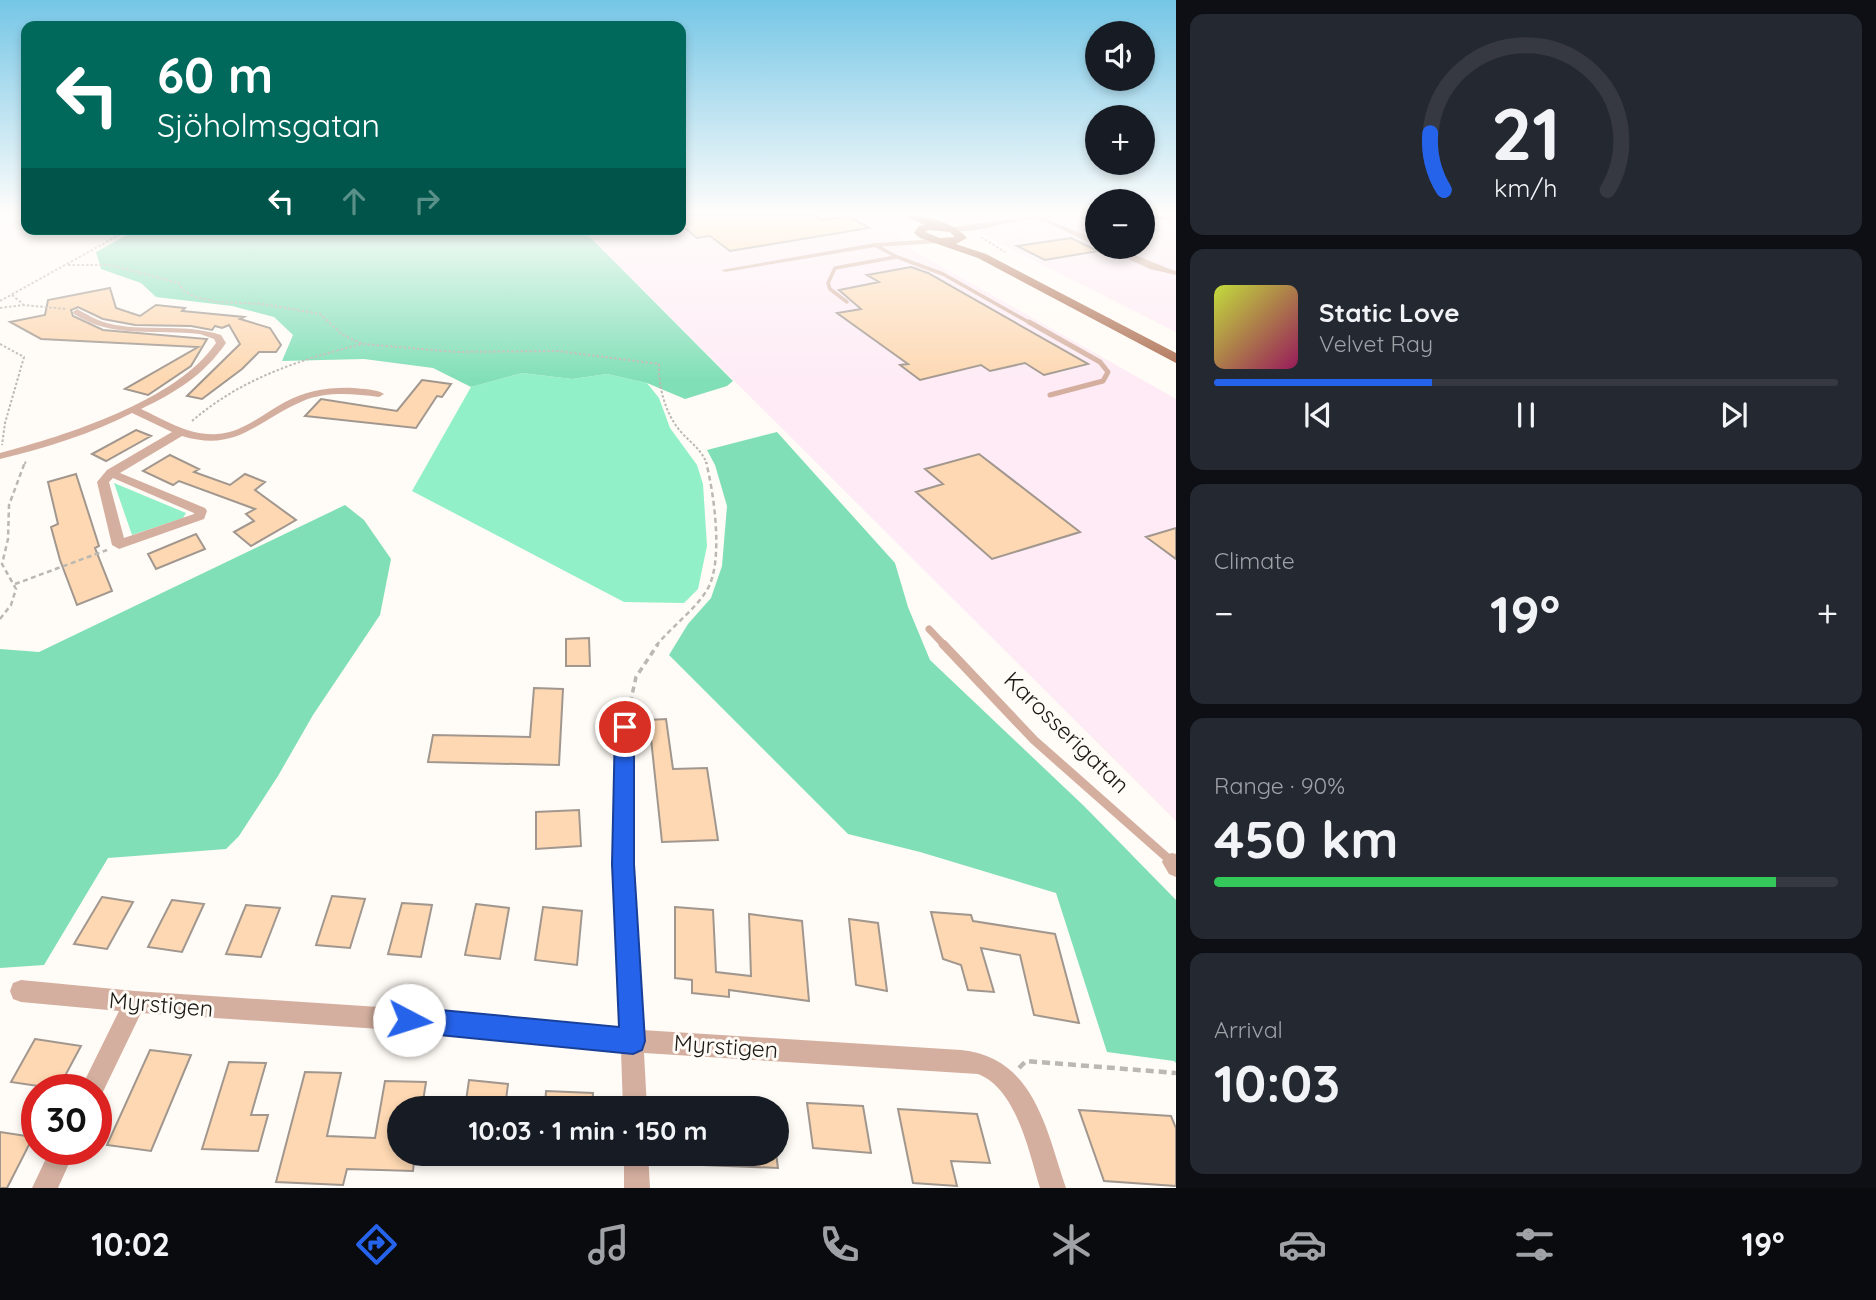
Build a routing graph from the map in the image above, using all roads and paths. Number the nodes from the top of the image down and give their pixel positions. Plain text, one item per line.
1 (58, 270) edge
2 (134, 270) edge
3 (834, 270) edge
4 (933, 270) edge
5 (1009, 270) edge
6 (12, 295) junction
7 (0, 301) edge
8 (848, 302) dead end
9 (23, 304) junction
10 (0, 308) edge
11 (78, 312) joint
12 (0, 344) edge
13 (363, 344) junction
14 (1176, 359) edge
15 (379, 394) dead end
16 (1050, 395) dead end
17 (132, 410) junction
18 (183, 431) junction
19 (27, 450) junction
20 (1, 456) edge
21 (111, 473) junction
22 (119, 545) junction
23 (15, 584) junction
24 (0, 619) edge
25 (929, 629) dead end
26 (625, 727) joint
27 (1175, 863) edge
28 (21, 991) dead end
29 (135, 1002) junction
30 (633, 1041) junction
31 (1176, 1073) edge
32 (100, 1074) edge
33 (1007, 1080) junction
34 (635, 1096) edge
35 (56, 1165) edge
36 (636, 1166) edge
37 (45, 1188) edge
38 (637, 1188) edge
39 (1053, 1188) edge

1 - 6 path
2 - 13 path
3 - 8 lane
4 - 16 lane
5 - 14 main road
6 - 7 path
6 - 9 path
9 - 10 path
9 - 11 path
11 - 17 street
12 - 20 path
13 - 18 path
13 - 26 path
15 - 18 street
17 - 18 street
17 - 19 street
18 - 21 street
19 - 20 street
19 - 23 path
21 - 22 street
21 - 22 street
22 - 23 path
23 - 24 path
25 - 27 lane, Karosserigatan
26 - 30 street
28 - 29 street, Myrstigen
29 - 30 street, Myrstigen
29 - 32 street
30 - 33 street, Myrstigen
30 - 34 street
31 - 33 path
33 - 39 street
35 - 37 street
36 - 38 street

